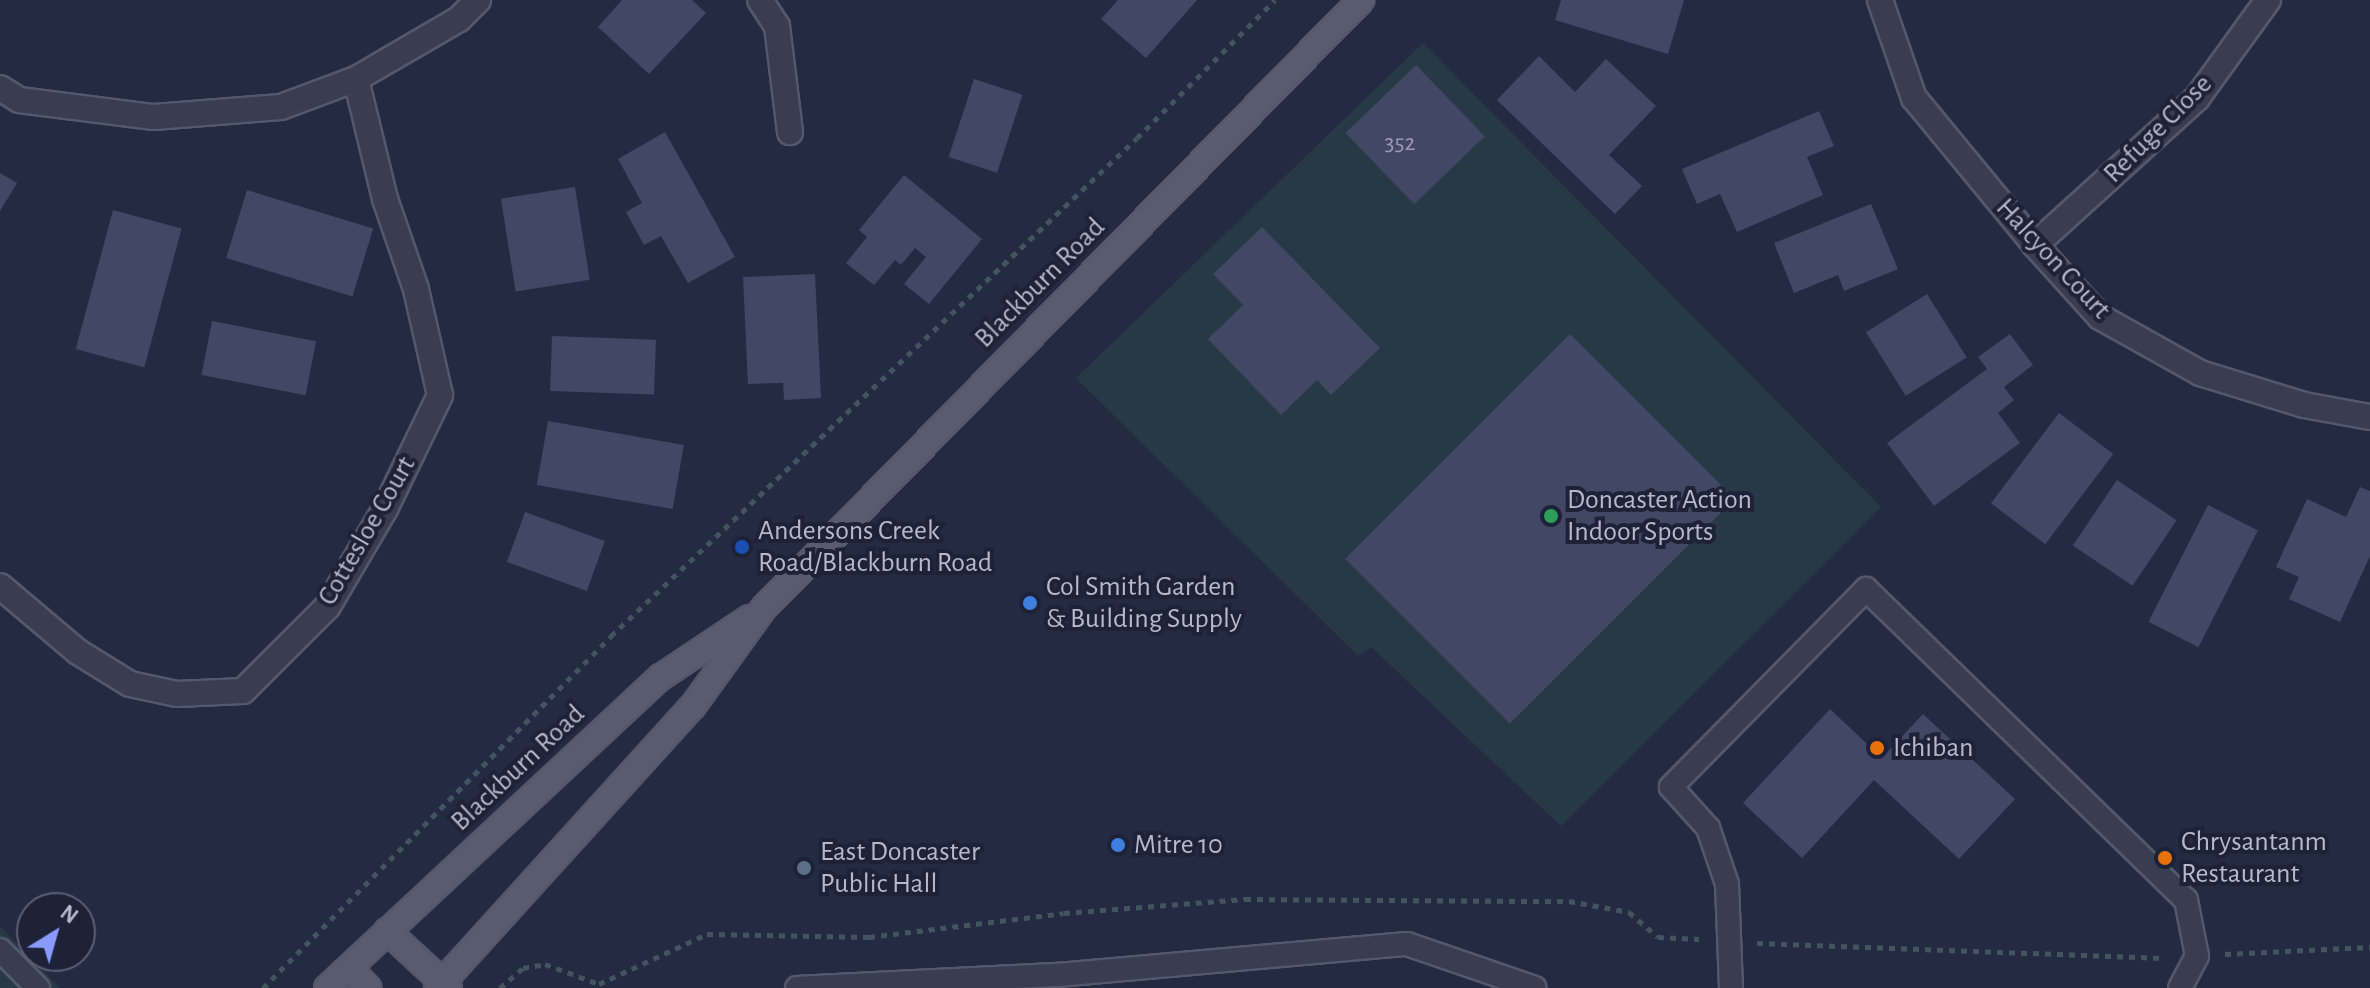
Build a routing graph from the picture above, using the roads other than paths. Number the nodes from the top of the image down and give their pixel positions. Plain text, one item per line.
1 (478, 0) edge
2 (760, 0) edge
3 (1361, 0) edge
4 (1880, 0) edge
5 (2268, 0) edge
6 (356, 79) junction
7 (0, 88) edge
8 (790, 132) dead end
9 (2035, 245) junction
10 (2370, 417) edge
11 (0, 586) edge
12 (763, 609) junction
13 (387, 931) junction
14 (0, 950) edge
15 (349, 968) junction
16 (443, 986) edge
17 (38, 988) edge
18 (327, 988) edge
19 (368, 988) edge
20 (797, 988) edge
21 (1535, 988) edge
22 (1731, 988) edge
23 (2180, 988) edge

1 - 6 street
2 - 8 street
3 - 12 main road, Blackburn Road
4 - 9 street, Halcyon Court
5 - 9 street, Refuge Close
6 - 7 street
6 - 11 street, Cottesloe Court
9 - 10 street, Halcyon Court
12 - 13 main road, Blackburn Road
12 - 16 main road, Blackburn Road
13 - 15 main road, Blackburn Road
13 - 16 main road
14 - 17 lane
15 - 18 main road, Blackburn Road
15 - 19 main road
20 - 21 lane
22 - 23 lane

